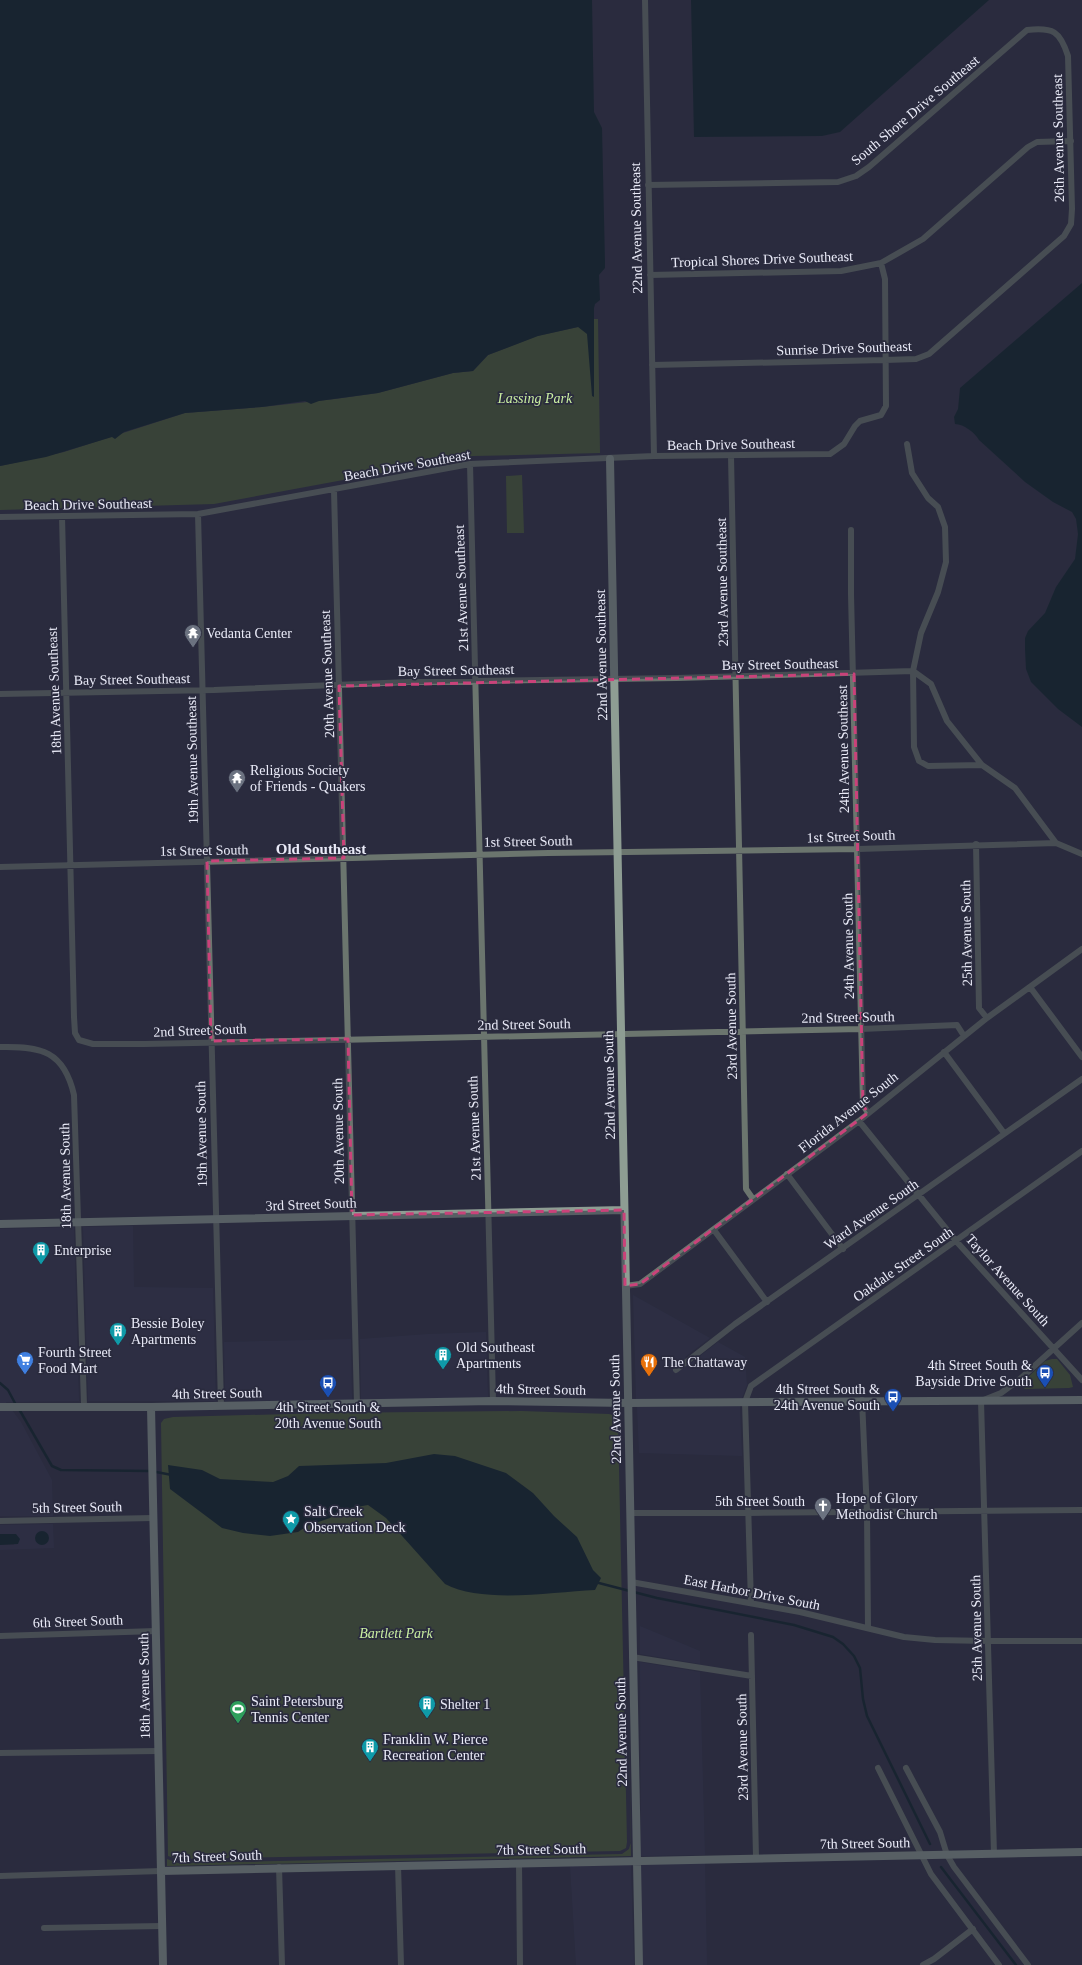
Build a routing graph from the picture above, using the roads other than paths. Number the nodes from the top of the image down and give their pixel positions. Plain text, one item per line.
1 (645, 0) edge
2 (1063, 39) joint
3 (1071, 141) junction
4 (648, 185) junction
5 (1064, 236) joint
6 (881, 263) junction
7 (650, 275) junction
8 (885, 360) junction
9 (652, 365) junction
10 (907, 444) dead end
11 (654, 456) junction
12 (731, 456) junction
13 (610, 459) junction
14 (470, 464) junction
15 (334, 490) junction
16 (198, 514) junction
17 (62, 516) junction
18 (0, 517) edge
19 (852, 530) dead end
20 (913, 672) junction
21 (854, 674) junction
22 (736, 676) junction
23 (614, 679) junction
24 (476, 682) junction
25 (339, 686) junction
26 (202, 690) junction
27 (66, 692) junction
28 (0, 694) edge
29 (982, 765) junction
30 (1056, 843) junction
31 (976, 844) junction
32 (858, 849) junction
33 (740, 851) junction
34 (617, 852) junction
35 (480, 854) junction
36 (1082, 854) edge
37 (344, 858) junction
38 (207, 861) junction
39 (71, 865) junction
40 (0, 867) edge
41 (1082, 949) edge
42 (1030, 987) junction
43 (987, 1018) junction
44 (861, 1029) junction
45 (743, 1031) junction
46 (621, 1033) junction
47 (964, 1036) junction
48 (484, 1037) junction
49 (348, 1039) junction
50 (211, 1041) junction
51 (0, 1047) edge
52 (944, 1052) junction
53 (1082, 1057) edge
54 (1082, 1079) edge
55 (868, 1113) junction
56 (858, 1121) junction
57 (1004, 1133) junction
58 (1082, 1151) edge
59 (787, 1174) junction
60 (918, 1196) junction
61 (753, 1199) junction
62 (624, 1210) junction
63 (488, 1213) junction
64 (352, 1215) junction
65 (215, 1220) junction
66 (79, 1222) junction
67 (0, 1224) edge
68 (714, 1230) junction
69 (956, 1241) junction
70 (843, 1249) junction
71 (625, 1286) junction
72 (767, 1302) junction
73 (1082, 1323) edge
74 (1053, 1348) junction
75 (676, 1370) dead end
76 (1082, 1380) edge
77 (862, 1400) junction
78 (1082, 1400) edge
79 (492, 1401) junction
80 (981, 1401) junction
81 (745, 1402) junction
82 (628, 1403) junction
83 (357, 1404) junction
84 (84, 1405) junction
85 (221, 1405) junction
86 (3, 1407) edge
87 (151, 1407) junction
88 (1082, 1510) edge
89 (985, 1511) junction
90 (630, 1512) junction
91 (866, 1512) junction
92 (748, 1513) junction
93 (153, 1518) junction
94 (0, 1520) edge
95 (631, 1582) junction
96 (751, 1603) junction
97 (868, 1628) junction
98 (156, 1631) junction
99 (751, 1635) dead end
100 (0, 1636) edge
101 (988, 1641) junction
102 (1082, 1641) edge
103 (632, 1657) junction
104 (752, 1676) junction
105 (158, 1750) junction
106 (0, 1754) edge
107 (878, 1768) dead end
108 (906, 1768) dead end
109 (1082, 1852) edge
110 (994, 1854) junction
111 (922, 1855) junction
112 (947, 1856) junction
113 (756, 1857) junction
114 (636, 1860) junction
115 (519, 1863) junction
116 (398, 1865) junction
117 (279, 1867) junction
118 (161, 1871) junction
119 (0, 1876) edge
120 (162, 1926) junction
121 (44, 1928) dead end
122 (973, 1929) junction
123 (163, 1965) edge
124 (282, 1965) edge
125 (401, 1965) edge
126 (520, 1965) edge
127 (639, 1965) edge
128 (923, 1965) edge
129 (999, 1965) edge
130 (1028, 1965) edge

1 - 4 street, 22nd Avenue Southeast
2 - 3 street, 26th Avenue Southeast
2 - 4 street, South Shore Drive Southeast
3 - 5 street, 26th Avenue Southeast
3 - 6 street, Tropical Shores Drive Southeast
4 - 7 street, 22nd Avenue Southeast
5 - 8 street, Sunrise Drive Southeast
6 - 7 street, Tropical Shores Drive Southeast
6 - 8 street
7 - 9 street, 22nd Avenue Southeast
8 - 9 street, Sunrise Drive Southeast
8 - 12 street, Beach Drive Southeast
9 - 11 street, 22nd Avenue Southeast
10 - 20 street
11 - 12 street, Beach Drive Southeast
11 - 13 street, Beach Drive Southeast
12 - 22 street, 23rd Avenue Southeast
13 - 14 street, Beach Drive Southeast
13 - 23 street, 22nd Avenue Southeast
14 - 15 street, Beach Drive Southeast
14 - 24 street, 21st Avenue Southeast
15 - 16 street, Beach Drive Southeast
15 - 25 street, 20th Avenue Southeast
16 - 17 street, Beach Drive Southeast
16 - 26 street, 19th Avenue Southeast
17 - 18 street, Beach Drive Southeast
17 - 27 street, 18th Avenue Southeast
19 - 21 street, 24th Avenue Southeast
20 - 21 street, Bay Street Southeast
20 - 29 street
20 - 29 street
21 - 22 street, Bay Street Southeast
21 - 32 street, 24th Avenue Southeast
22 - 23 street, Bay Street Southeast
22 - 33 street, 23rd Avenue Southeast
23 - 24 street, Bay Street Southeast
23 - 34 street, 22nd Avenue Southeast
24 - 25 street, Bay Street Southeast
24 - 35 street, 21st Avenue Southeast
25 - 26 street, Bay Street Southeast
25 - 37 street, 20th Avenue Southeast
26 - 27 street, Bay Street Southeast
26 - 38 street, 19th Avenue Southeast
27 - 28 street, Bay Street Southeast
27 - 39 street, 18th Avenue Southeast
29 - 30 street
30 - 31 street, 1st Street South
30 - 36 street
31 - 32 street, 1st Street South
31 - 43 street, 25th Avenue South
32 - 33 street, 1st Street South
32 - 44 street, 24th Avenue South
33 - 34 street, 1st Street South
33 - 45 street, 23rd Avenue South
34 - 35 street, 1st Street South
34 - 46 street, 22nd Avenue South
35 - 37 street, 1st Street South
35 - 48 street, 21st Avenue South
37 - 38 street, 1st Street South
37 - 49 street, 20th Avenue South
38 - 39 street, 1st Street South
38 - 50 street, 19th Avenue South
39 - 40 street, 1st Street South
39 - 50 street, 2nd Street South
41 - 42 street, Florida Avenue South
42 - 43 street, Florida Avenue South
42 - 53 street
43 - 47 street, Florida Avenue South
44 - 45 street, 2nd Street South
44 - 47 street, 2nd Street South
44 - 55 street, 24th Avenue South
45 - 46 street, 2nd Street South
45 - 61 street, 23rd Avenue South
46 - 48 street, 2nd Street South
46 - 62 street, 22nd Avenue South
47 - 52 street, Florida Avenue South
48 - 49 street, 2nd Street South
48 - 63 street, 21st Avenue South
49 - 50 street, 2nd Street South
49 - 64 street, 20th Avenue South
50 - 65 street, 19th Avenue South
51 - 66 street, 18th Avenue South
52 - 55 street, Florida Avenue South
52 - 57 street
54 - 57 street, Ward Avenue South
55 - 56 street, Florida Avenue South
56 - 59 street, Florida Avenue South
56 - 60 street, Taylor Avenue South
57 - 60 street, Ward Avenue South
58 - 69 street, Oakdale Street South
59 - 61 street, Florida Avenue South
59 - 70 street
60 - 69 street, Taylor Avenue South
60 - 70 street, Ward Avenue South
61 - 68 street, Florida Avenue South
62 - 63 street, 3rd Street South
62 - 71 street, 22nd Avenue South
63 - 64 street, 3rd Street South
63 - 79 street, 21st Avenue South
64 - 65 street, 3rd Street South
64 - 83 street, 20th Avenue South
65 - 66 street, 3rd Street South
65 - 85 street, 19th Avenue South
66 - 67 street, 3rd Street South
66 - 84 street, 18th Avenue South
68 - 71 street, Florida Avenue South
68 - 72 street
69 - 74 street, Taylor Avenue South
69 - 81 street, Oakdale Street South
70 - 72 street, Ward Avenue South
71 - 82 street, 22nd Avenue South
72 - 75 street, Ward Avenue South
73 - 74 street
74 - 76 street, Taylor Avenue South
74 - 80 street
77 - 80 street, 4th Street South
77 - 81 street, 4th Street South
77 - 91 street
78 - 80 street, 4th Street South
79 - 82 street, 4th Street South
79 - 83 street, 4th Street South
80 - 89 street, 25th Avenue South
81 - 82 street, 4th Street South
81 - 92 street
82 - 90 street, 22nd Avenue South
83 - 85 street, 4th Street South
84 - 86 street, 4th Street South
84 - 87 street, 4th Street South
85 - 87 street, 4th Street South
87 - 93 street, 18th Avenue South
88 - 89 street, 5th Street South
89 - 91 street, 5th Street South
89 - 101 street, 25th Avenue South
90 - 92 street, 5th Street South
90 - 95 street, 22nd Avenue South
91 - 92 street, 5th Street South
91 - 97 street
92 - 96 street
93 - 94 street, 5th Street South
93 - 98 street, 18th Avenue South
95 - 96 street, East Harbor Drive South
95 - 103 street, 22nd Avenue South
96 - 97 street, East Harbor Drive South
97 - 101 street
98 - 100 street, 6th Street South
98 - 105 street, 18th Avenue South
99 - 104 street, 23rd Avenue South
101 - 102 street
101 - 110 street, 25th Avenue South
103 - 104 street
103 - 114 street, 22nd Avenue South
104 - 113 street, 23rd Avenue South
105 - 106 street
105 - 118 street, 18th Avenue South
107 - 111 street
108 - 112 street
109 - 110 street, 7th Street South
110 - 112 street, 7th Street South
111 - 112 street, 7th Street South
111 - 113 street, 7th Street South
111 - 122 street
112 - 130 street
113 - 114 street, 7th Street South
114 - 115 street, 7th Street South
114 - 127 street, 22nd Avenue South
115 - 116 street, 7th Street South
115 - 126 street
116 - 117 street, 7th Street South
116 - 125 street
117 - 118 street, 7th Street South
117 - 124 street
118 - 119 street, 7th Street South
118 - 120 street, 18th Avenue South
120 - 121 street
120 - 123 street, 18th Avenue South
122 - 128 street
122 - 129 street

